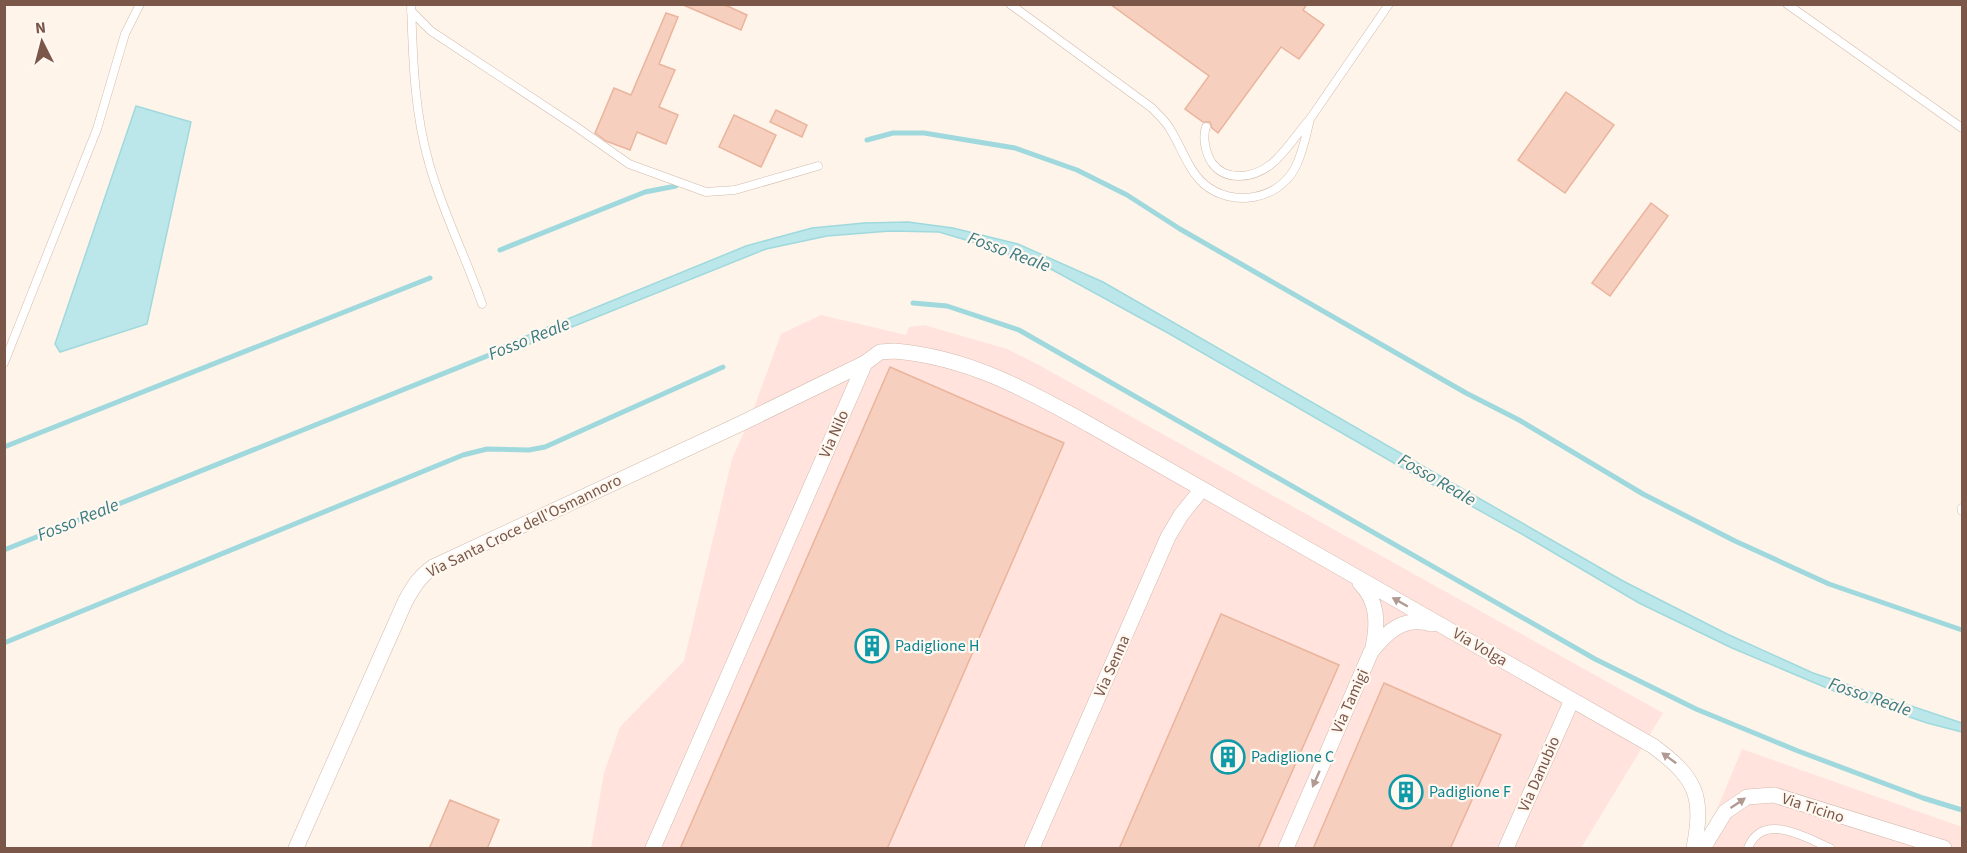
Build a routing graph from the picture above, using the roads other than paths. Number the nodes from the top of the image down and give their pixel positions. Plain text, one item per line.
1 (140, 4) edge
2 (1010, 4) edge
3 (1389, 4) edge
4 (1787, 4) edge
5 (411, 8) edge
6 (1310, 119) junction
7 (1206, 127) dead end
8 (1962, 129) edge
9 (819, 166) dead end
10 (482, 304) dead end
11 (4, 363) edge
12 (865, 363) junction
13 (1202, 489) junction
14 (1354, 576) junction
15 (1446, 628) junction
16 (1371, 652) junction
17 (1572, 700) junction
18 (296, 849) edge
19 (652, 849) edge
20 (1032, 849) edge
21 (1286, 849) edge
22 (1506, 849) edge
23 (1694, 849) edge
24 (1703, 849) edge
25 (1748, 849) edge
26 (1830, 849) edge
27 (1944, 849) edge

1 - 11 lane
2 - 6 lane
3 - 6 lane
4 - 8 lane
5 - 9 lane
5 - 10 lane
6 - 7 lane
12 - 13 street
12 - 18 street, Via Santa Croce dell'Osmannoro
12 - 19 street, Via Nilo
13 - 14 street, Via Volga
13 - 20 street, Via Senna
15 -> 14 street, Via Volga
14 - 16 street, Via Tamigi
15 - 16 street, Via Tamigi
15 - 17 street, Via Volga
16 -> 21 street, Via Tamigi
17 - 22 street, Via Danubio
23 -> 17 street, Via Volga
24 -> 27 street, Via Ticino
25 - 26 lane

